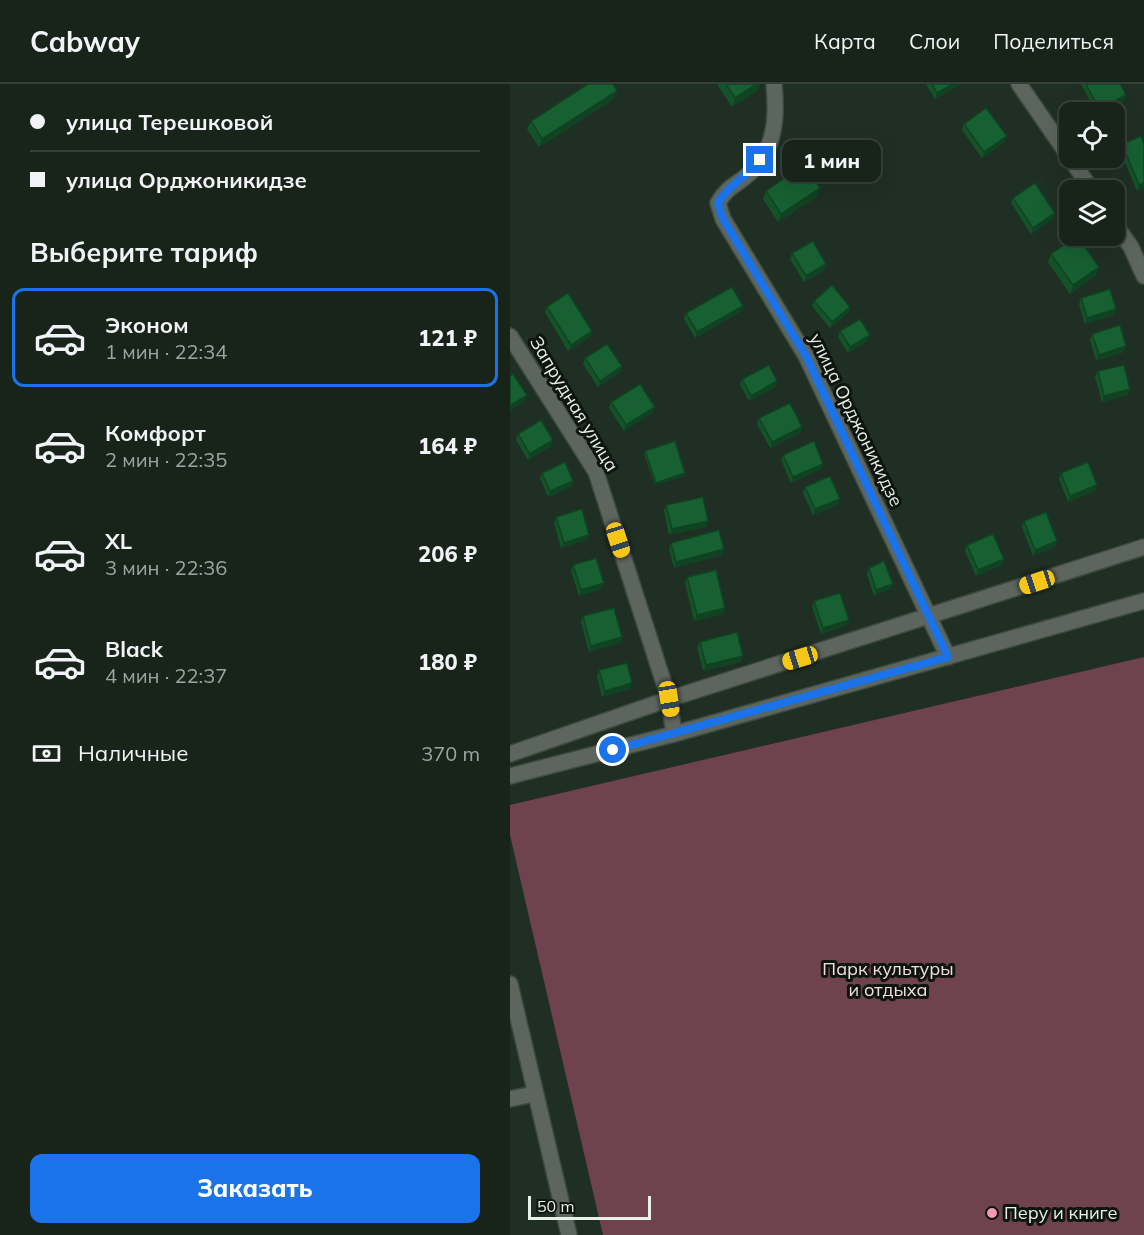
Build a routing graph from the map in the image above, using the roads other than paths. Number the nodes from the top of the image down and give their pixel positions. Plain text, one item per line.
1 (774, 84) edge
2 (1019, 84) edge
3 (1085, 180) edge
4 (1125, 234) edge
5 (1137, 245) edge
6 (1144, 276) edge
7 (510, 336) edge
8 (1144, 547) edge
9 (1144, 601) edge
10 (931, 617) junction
11 (948, 657) junction
12 (669, 699) junction
13 (675, 734) junction
14 (510, 754) edge
15 (510, 776) edge
16 (510, 984) edge
17 (534, 1095) junction
18 (510, 1100) edge
19 (569, 1235) edge

1 - 10 street, улица Орджоникидзе
2 - 3 street
4 - 5 street
5 - 6 street
7 - 12 street, Запрудная улица
8 - 10 street
9 - 11 street
10 - 11 street, улица Орджоникидзе
10 - 12 street
11 - 13 street
12 - 13 street, Запрудная улица
12 - 14 street
13 - 15 street
16 - 17 street
17 - 18 street
17 - 19 street

